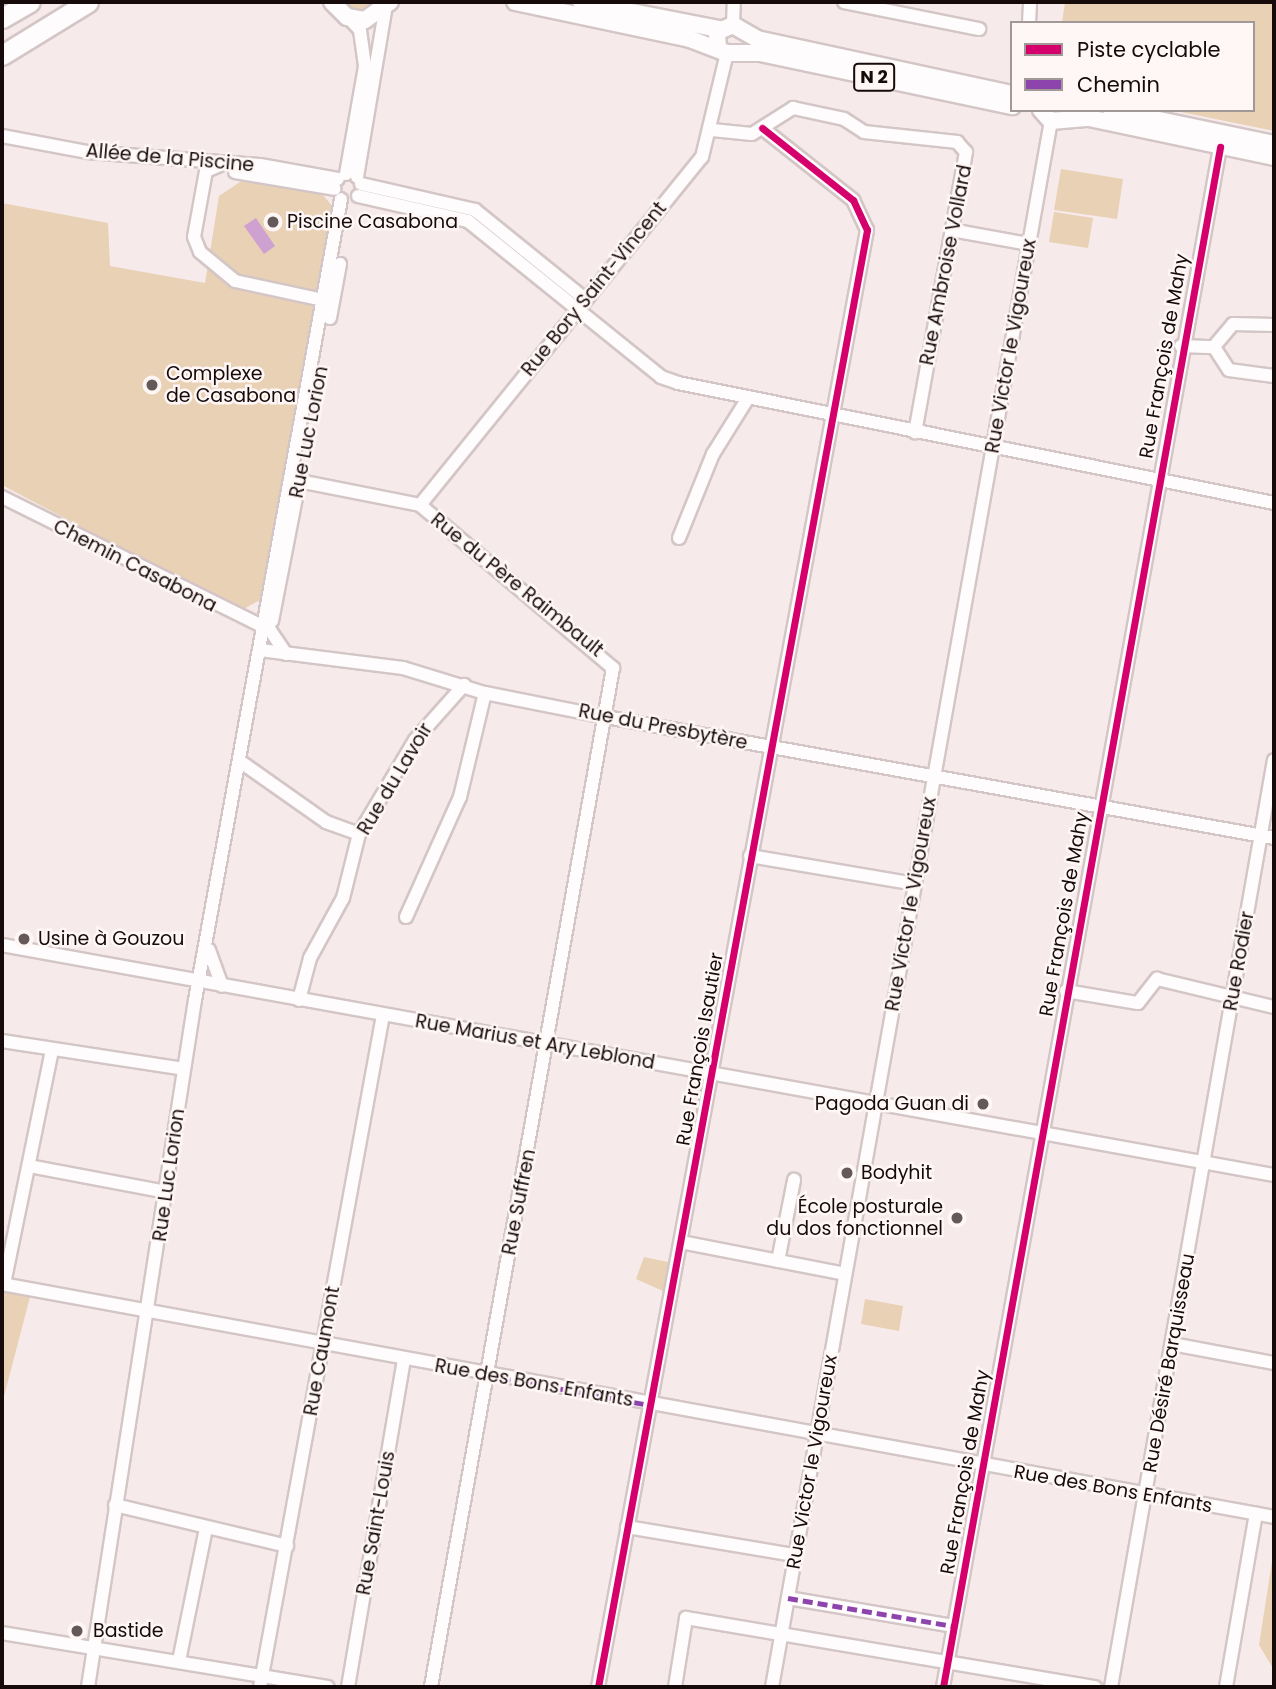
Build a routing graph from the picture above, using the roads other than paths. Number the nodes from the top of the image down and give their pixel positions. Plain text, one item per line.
1 (30, 2) edge
2 (68, 2) edge
3 (88, 2) edge
4 (332, 2) edge
5 (515, 2) edge
6 (581, 2) edge
7 (734, 2) edge
8 (844, 2) edge
9 (1030, 2) edge
10 (388, 6) edge
11 (347, 17) junction
12 (2, 18) edge
13 (1029, 21) edge
14 (731, 29) junction
15 (979, 29) dead end
16 (2, 43) edge
17 (727, 51) junction
18 (2, 55) edge
19 (1010, 94) edge
20 (1010, 106) edge
21 (1121, 112) edge
22 (1049, 114) edge
23 (762, 128) junction
24 (712, 130) junction
25 (2, 139) edge
26 (1274, 144) edge
27 (1220, 147) junction
28 (1274, 157) edge
29 (220, 164) junction
30 (206, 171) junction
31 (349, 187) junction
32 (951, 230) junction
33 (1029, 244) junction
34 (329, 301) junction
35 (582, 304) junction
36 (1274, 325) edge
37 (1181, 346) junction
38 (1214, 347) junction
39 (1274, 376) edge
40 (748, 398) junction
41 (834, 416) junction
42 (915, 432) junction
43 (993, 447) junction
44 (294, 467) junction
45 (300, 479) junction
46 (1157, 479) junction
47 (2, 498) edge
48 (1274, 503) edge
49 (420, 505) junction
50 (679, 538) dead end
51 (267, 630) junction
52 (263, 650) junction
53 (286, 654) junction
54 (464, 685) junction
55 (485, 693) junction
56 (605, 717) junction
57 (770, 747) junction
58 (1274, 760) edge
59 (241, 762) junction
60 (934, 775) junction
61 (1099, 806) junction
62 (359, 834) junction
63 (1260, 835) junction
64 (1274, 838) edge
65 (750, 856) junction
66 (915, 884) junction
67 (406, 917) dead end
68 (2, 945) edge
69 (208, 947) junction
70 (199, 981) junction
71 (222, 986) junction
72 (1066, 991) junction
73 (299, 1000) junction
74 (1232, 1000) junction
75 (1274, 1007) edge
76 (383, 1015) junction
77 (2, 1041) edge
78 (548, 1045) junction
79 (52, 1050) junction
80 (184, 1069) junction
81 (711, 1074) junction
82 (875, 1104) junction
83 (1041, 1134) junction
84 (1205, 1163) junction
85 (29, 1166) junction
86 (1274, 1175) edge
87 (794, 1180) dead end
88 (167, 1192) junction
89 (681, 1242) junction
90 (778, 1261) junction
91 (845, 1274) junction
92 (3, 1284) edge
93 (147, 1312) junction
94 (322, 1344) junction
95 (1172, 1345) junction
96 (404, 1360) junction
97 (1274, 1363) edge
98 (486, 1375) junction
99 (650, 1405) junction
100 (817, 1435) junction
101 (982, 1466) junction
102 (1146, 1495) junction
103 (115, 1505) junction
104 (1256, 1514) junction
105 (1274, 1517) edge
106 (627, 1527) junction
107 (206, 1528) junction
108 (287, 1546) junction
109 (795, 1555) junction
110 (788, 1598) junction
111 (953, 1626) junction
112 (782, 1632) junction
113 (2, 1633) edge
114 (96, 1647) junction
115 (179, 1661) junction
116 (948, 1661) junction
117 (261, 1681) edge
118 (88, 1687) edge
119 (328, 1687) edge
120 (348, 1687) edge
121 (431, 1687) edge
122 (598, 1687) edge
123 (675, 1687) edge
124 (772, 1687) edge
125 (943, 1687) edge
126 (1095, 1687) edge
127 (1111, 1687) edge
128 (1226, 1687) edge

1 - 12 highway
2 - 16 highway
3 - 18 highway
4 - 11 main road
5 - 17 main road, N 2
6 - 14 main road, N 2
7 - 14 street
8 - 15 street
9 - 13 street
10 - 11 main road
10 - 31 street, Rue Luc Lorion
11 - 31 street, Rue Luc Lorion
14 - 17 main road
14 - 17 main road
14 - 19 main road, N 2
17 - 20 main road, N 2
17 - 24 street, Rue Bory Saint-Vincent
21 - 26 main road
22 - 27 main road
22 - 33 street, Rue Victor le Vigoureux
23 - 24 street
23 - 32 street, Rue Ambroise Vollard
23 - 41 street, Rue François Isautier
24 - 35 street, Rue Bory Saint-Vincent
25 - 29 street, Allée de la Piscine
25 - 30 street, Allée de la Piscine
27 - 28 main road
27 - 37 street, Rue François de Mahy
29 - 30 street
29 - 31 street, Allée de la Piscine
30 - 31 street, Allée de la Piscine
30 - 34 street
31 - 34 street, Rue Luc Lorion
31 - 35 street
32 - 33 street
32 - 42 street, Rue Ambroise Vollard
33 - 43 street, Rue Victor le Vigoureux
34 - 44 street, Rue Luc Lorion
34 - 45 street, Rue Luc Lorion
35 - 40 street
35 - 49 street, Rue Bory Saint-Vincent
36 - 38 street
37 - 38 street
37 - 46 street, Rue François de Mahy
38 - 39 street
40 - 41 street
40 - 50 street
41 - 42 street
41 - 57 street, Rue François Isautier
42 - 43 street
43 - 46 street
43 - 60 street, Rue Victor le Vigoureux
44 - 45 street
44 - 51 street, Rue Luc Lorion
45 - 49 street, Rue du Père Raimbault
45 - 51 street, Rue Luc Lorion
46 - 48 street
46 - 61 street, Rue François de Mahy
47 - 51 street, Chemin Casabona
49 - 56 street, Rue du Père Raimbault
51 - 52 street, Rue Luc Lorion
51 - 53 street
52 - 53 street, Rue du Presbytère
52 - 59 street, Rue Luc Lorion
53 - 54 street, Rue du Presbytère
54 - 55 street, Rue du Presbytère
54 - 62 street, Rue du Lavoir
55 - 56 street, Rue du Presbytère
55 - 67 street
56 - 57 street, Rue du Presbytère
56 - 78 street, Rue Suffren
57 - 60 street, Rue du Presbytère
57 - 65 street, Rue François Isautier
58 - 63 street, Rue Rodier
59 - 62 street
59 - 69 street, Rue Luc Lorion
60 - 61 street, Rue du Presbytère
60 - 66 street, Rue Victor le Vigoureux
61 - 63 street, Rue du Presbytère
61 - 72 street, Rue François de Mahy
62 - 73 street, Rue du Lavoir
63 - 64 street, Rue du Presbytère
63 - 74 street, Rue Rodier
65 - 66 street
65 - 81 street, Rue François Isautier
66 - 82 street, Rue Victor le Vigoureux
68 - 70 street, Rue Marius et Ary Leblond
69 - 70 street, Rue Luc Lorion
69 - 71 street
70 - 71 street, Rue Marius et Ary Leblond
70 - 80 street, Rue Luc Lorion
71 - 73 street, Rue Marius et Ary Leblond
72 - 74 street
72 - 83 street, Rue François de Mahy
73 - 76 street, Rue Marius et Ary Leblond
74 - 75 street
74 - 84 street, Rue Rodier
76 - 78 street, Rue Marius et Ary Leblond
76 - 94 street, Rue Caumont
77 - 79 street
78 - 81 street, Rue Marius et Ary Leblond
78 - 98 street, Rue Suffren
79 - 80 street
79 - 85 street
80 - 88 street, Rue Luc Lorion
81 - 82 street, Rue Marius et Ary Leblond
81 - 89 street, Rue François Isautier
82 - 83 street, Rue Marius et Ary Leblond
82 - 91 street, Rue Victor le Vigoureux
83 - 84 street, Rue Marius et Ary Leblond
83 - 101 street, Rue François de Mahy
84 - 86 street, Rue Marius et Ary Leblond
84 - 95 street, Rue Désiré Barquisseau
85 - 88 street
85 - 92 street
87 - 90 street
88 - 93 street, Rue Luc Lorion
89 - 90 street
89 - 99 street, Rue François Isautier
90 - 91 street
91 - 100 street, Rue Victor le Vigoureux
92 - 93 street, Rue des Bons Enfants
93 - 94 street, Rue des Bons Enfants
93 - 103 street, Rue Luc Lorion
94 - 96 street, Rue des Bons Enfants
94 - 108 street, Rue Caumont
95 - 97 street
95 - 102 street, Rue Désiré Barquisseau
96 - 98 street, Rue des Bons Enfants
96 - 120 street, Rue Saint-Louis
98 - 99 street, Rue des Bons Enfants
98 - 121 street, Rue Suffren
99 - 100 street, Rue des Bons Enfants
99 - 106 street, Rue François Isautier
100 - 101 street, Rue des Bons Enfants
100 - 109 street, Rue Victor le Vigoureux
101 - 102 street, Rue des Bons Enfants
101 - 111 street, Rue François de Mahy
102 - 104 street, Rue des Bons Enfants
102 - 127 street, Rue Désiré Barquisseau
103 - 107 street
103 - 114 street, Rue Luc Lorion
104 - 105 street, Rue des Bons Enfants
104 - 128 street
106 - 109 street
106 - 122 street, Rue François Isautier
107 - 108 street
107 - 115 street
108 - 117 street, Rue Caumont
109 - 110 street, Rue Victor le Vigoureux
110 - 111 street
110 - 112 street, Rue Victor le Vigoureux
111 - 116 street, Rue François de Mahy
112 - 116 street
112 - 123 street
112 - 124 street, Rue Victor le Vigoureux
113 - 114 street
114 - 115 street
114 - 118 street, Rue Luc Lorion
115 - 117 street
116 - 125 street, Rue François de Mahy
116 - 126 street
117 - 119 street

